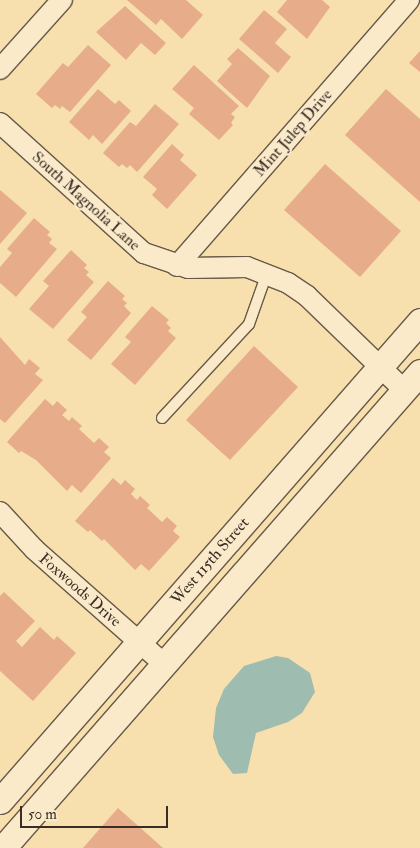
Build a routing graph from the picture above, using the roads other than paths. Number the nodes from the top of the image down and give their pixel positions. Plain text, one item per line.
1 (62, 0) edge
2 (409, 0) edge
3 (0, 69) edge
4 (0, 123) edge
5 (177, 266) junction
6 (267, 273) junction
7 (420, 321) edge
8 (380, 367) junction
9 (412, 381) edge
10 (162, 418) dead end
11 (0, 512) edge
12 (139, 642) junction
13 (164, 664) junction
14 (0, 801) edge
15 (4, 848) edge

1 - 3 street
2 - 5 street, Mint Julep Drive
4 - 5 street, South Magnolia Lane
5 - 6 street, South Magnolia Lane
6 - 8 street, South Magnolia Lane
6 - 10 lane
7 - 8 street, West 115th Street
8 - 9 street, South Magnolia Lane
8 - 12 street, West 115th Street
9 - 13 street, West 115th Street
11 - 12 street, Foxwoods Drive
12 - 13 street, Foxwoods Drive
12 - 14 street, West 115th Street
13 - 15 street, West 115th Street

